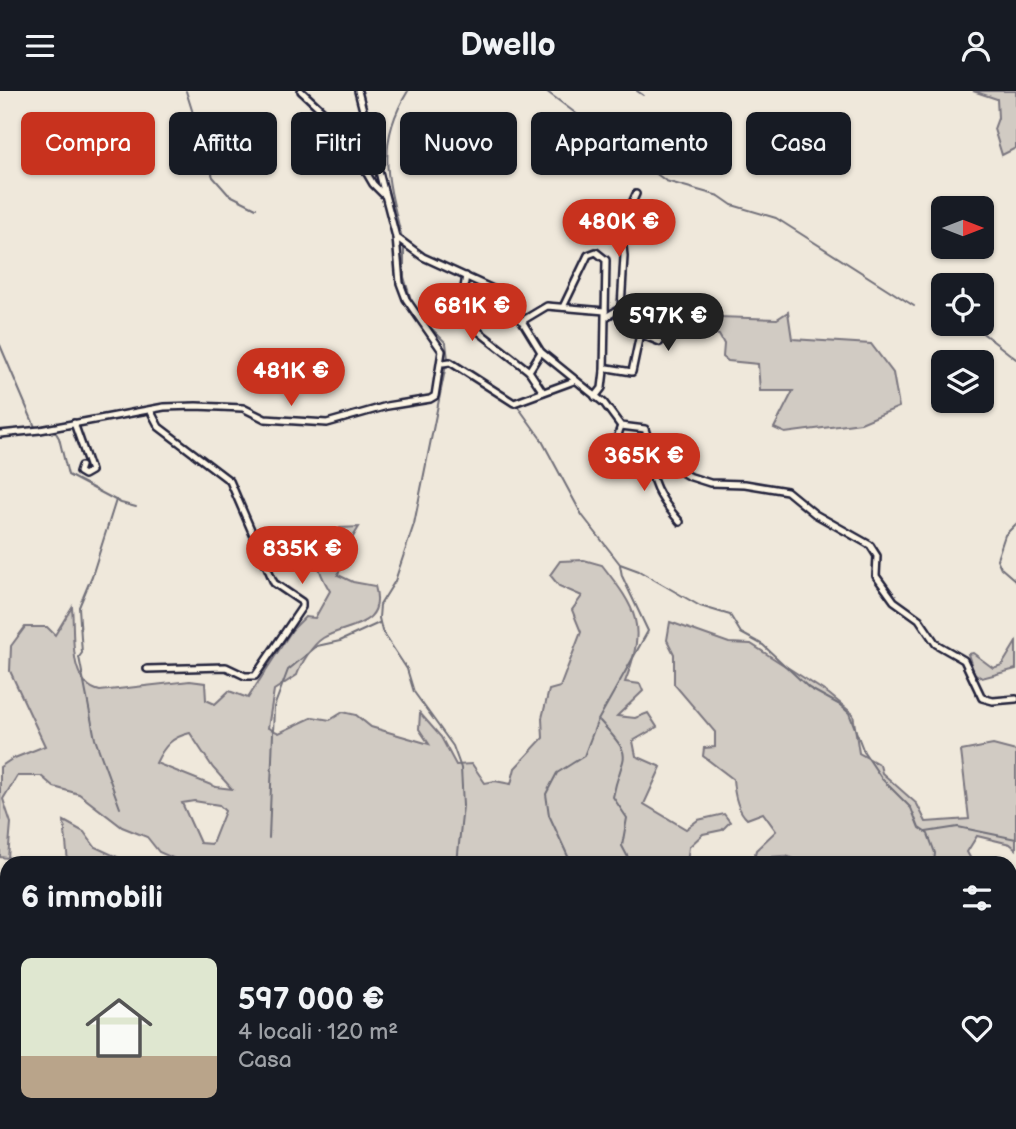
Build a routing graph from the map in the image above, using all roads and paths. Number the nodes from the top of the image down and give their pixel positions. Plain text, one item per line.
1 (301, 91) edge
2 (358, 91) edge
3 (363, 112) edge
4 (378, 175) edge
5 (383, 194) junction
6 (636, 194) dead end
7 (396, 237) junction
8 (466, 276) junction
9 (563, 307) junction
10 (619, 310) junction
11 (606, 314) junction
12 (523, 321) junction
13 (541, 352) junction
14 (443, 363) junction
15 (529, 371) junction
16 (604, 371) junction
17 (574, 381) junction
18 (543, 392) junction
19 (595, 397) junction
20 (150, 410) junction
21 (74, 423) junction
22 (621, 426) junction
23 (0, 434) edge
24 (651, 450) junction
25 (81, 466) dead end
26 (626, 467) dead end
27 (680, 521) dead end
28 (147, 669) dead end
29 (1016, 699) edge

1 - 5 street
2 - 3 street
4 - 5 street
5 - 7 street
6 - 10 street
7 - 8 street
7 - 14 street
8 - 12 street
8 - 15 street
9 - 11 street
9 - 11 street
9 - 12 street
10 - 11 street
10 - 16 street
11 - 16 street
12 - 13 street
13 - 15 street
13 - 17 street
14 - 18 street
14 - 20 street
15 - 18 street
16 - 19 street
17 - 18 street
17 - 19 street
19 - 22 street
20 - 21 street
20 - 28 street
21 - 23 street
21 - 25 street
22 - 24 street
22 - 26 street
24 - 27 street
24 - 29 street

